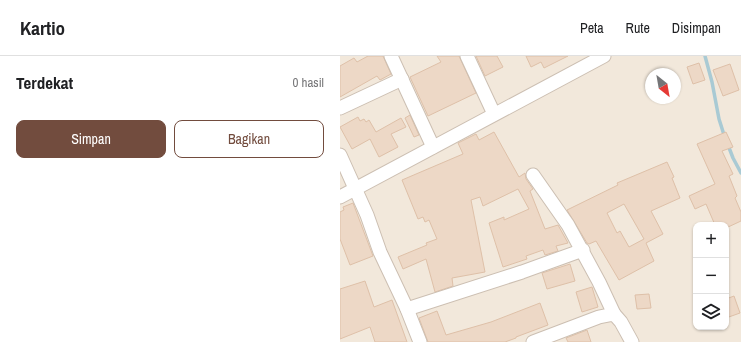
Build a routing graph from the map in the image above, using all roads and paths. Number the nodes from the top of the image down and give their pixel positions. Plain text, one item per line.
1 (391, 56) edge
2 (467, 56) edge
3 (604, 56) edge
4 (402, 78) junction
5 (340, 108) edge
6 (494, 114) junction
7 (433, 147) junction
8 (340, 155) edge
9 (533, 175) dead end
10 (356, 188) junction
11 (340, 197) edge
12 (583, 250) junction
13 (407, 309) junction
14 (614, 314) junction
15 (420, 342) edge
16 (533, 342) edge
17 (632, 342) edge

1 - 4 street
2 - 6 street
3 - 6 street
4 - 5 street
4 - 7 street
6 - 7 street
7 - 10 street
8 - 10 street
9 - 12 street
10 - 11 street
10 - 13 street
12 - 13 street
12 - 14 street
13 - 15 street
14 - 16 street
14 - 17 street

